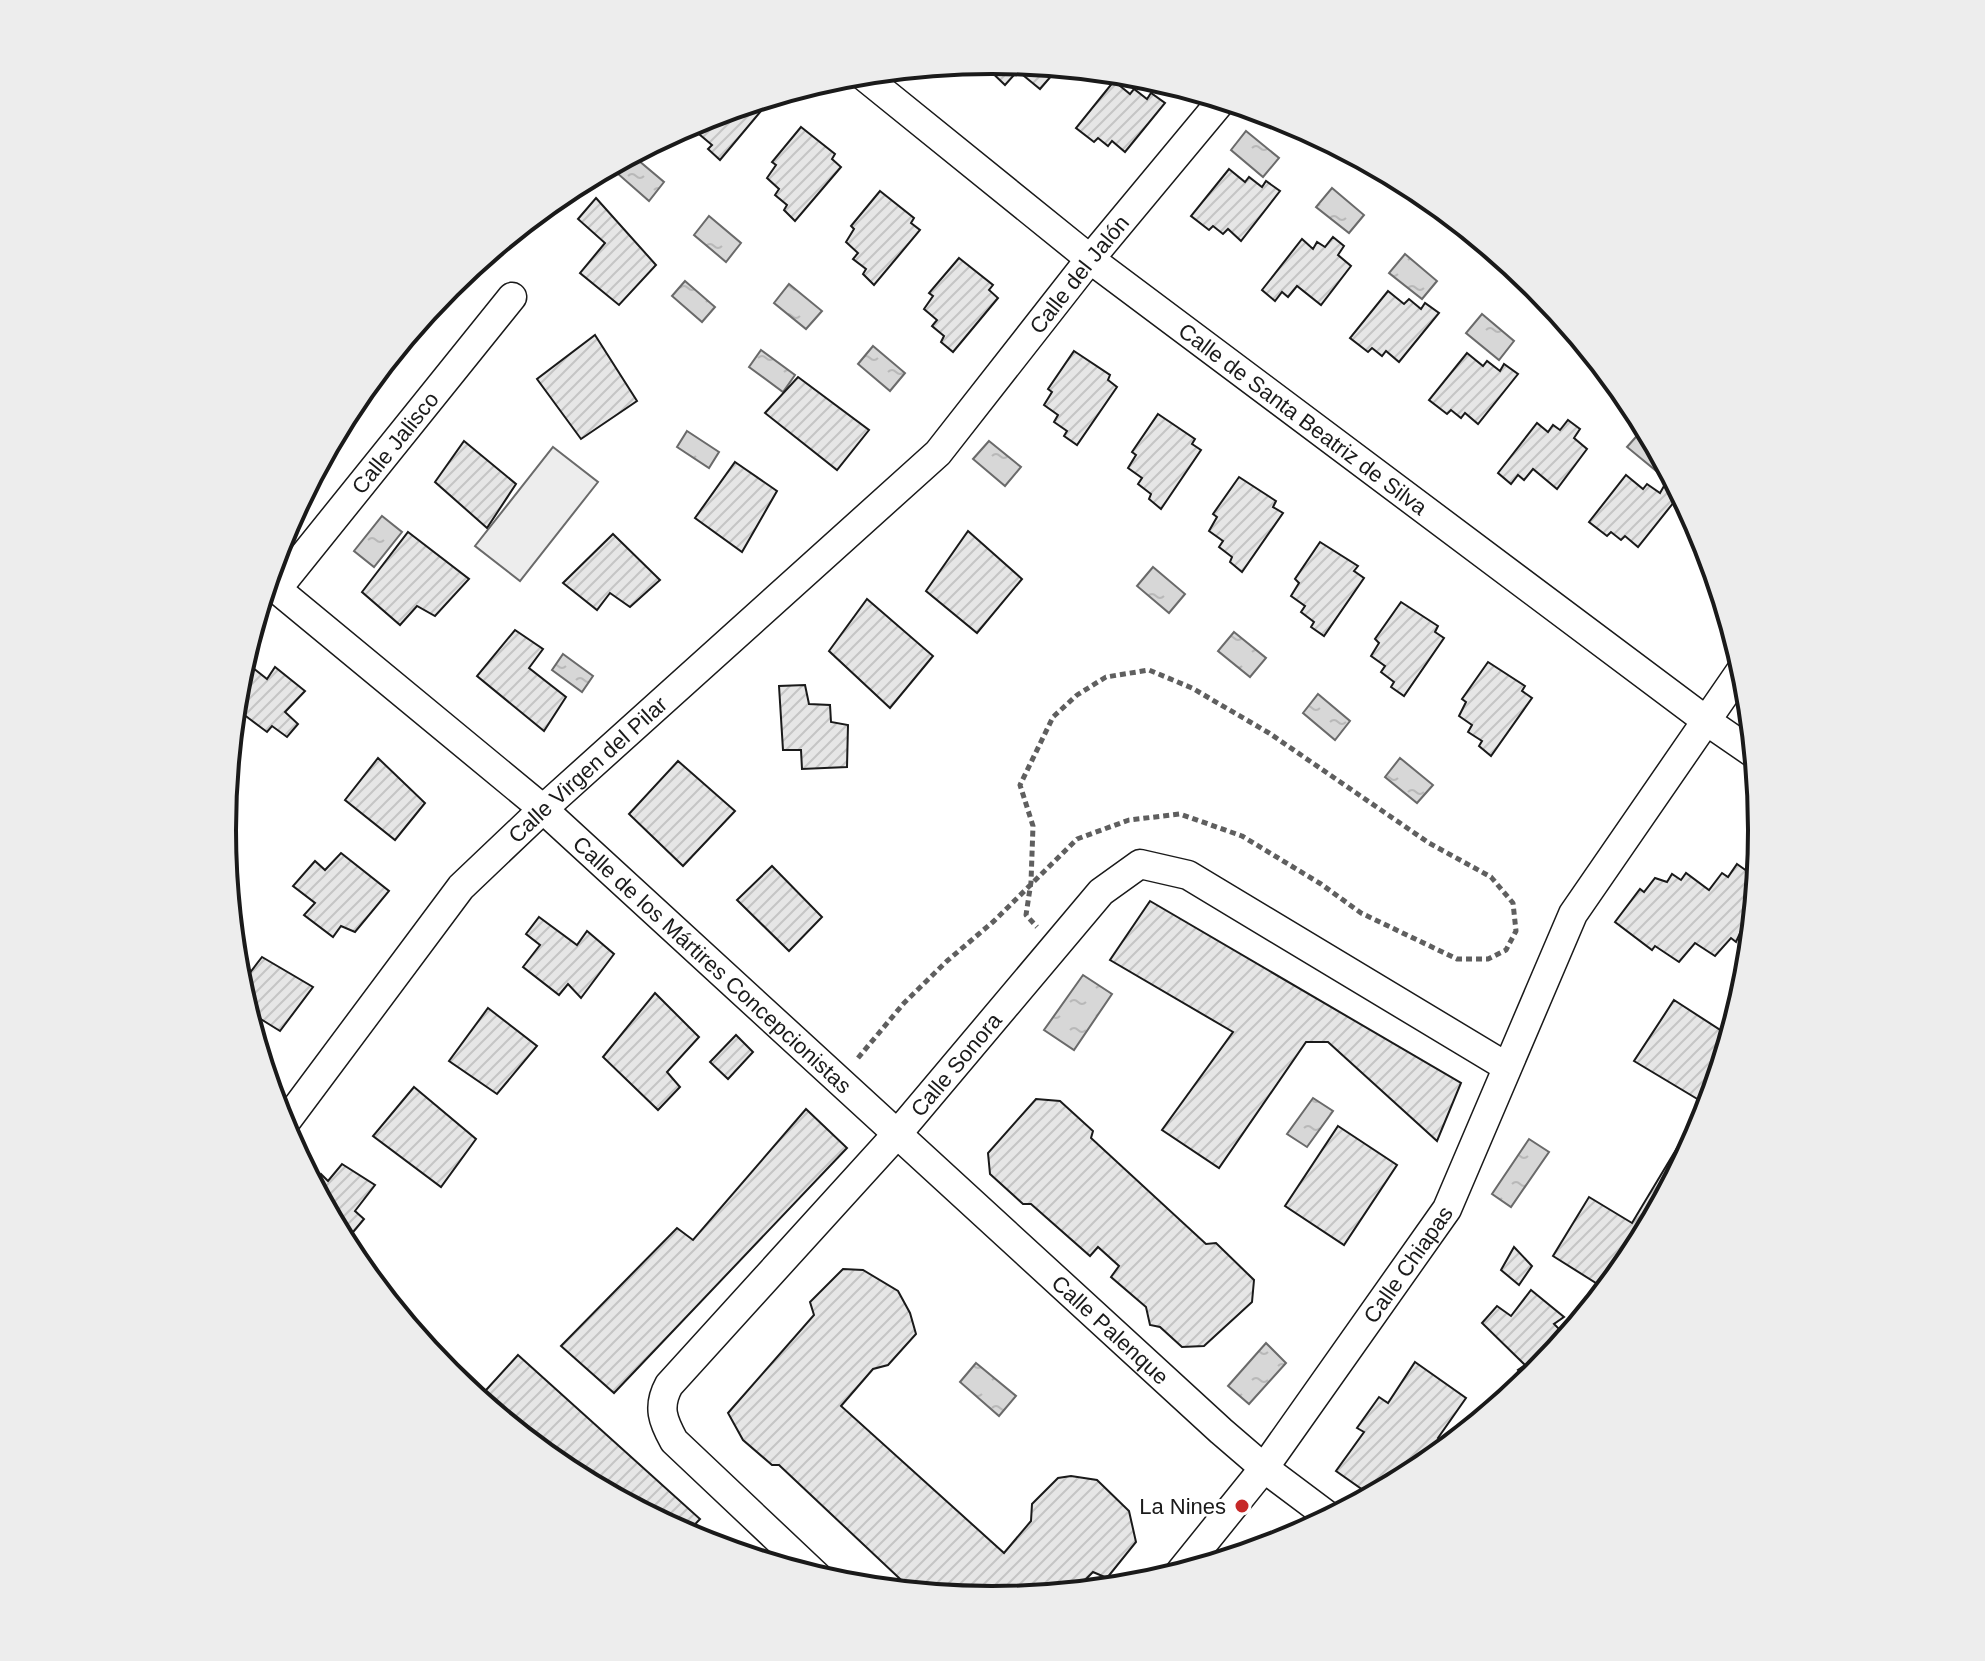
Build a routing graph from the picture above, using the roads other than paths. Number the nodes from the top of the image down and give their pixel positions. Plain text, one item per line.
1 (873, 84) edge
2 (1216, 108) edge
3 (1090, 259) junction
4 (512, 297) dead end
5 (938, 453) joint
6 (281, 574) edge
7 (276, 588) edge
8 (1734, 682) edge
9 (1708, 722) junction
10 (1744, 747) edge
11 (543, 809) junction
12 (1507, 1067) junction
13 (292, 1114) edge
14 (898, 1133) junction
15 (1264, 1468) junction
16 (1322, 1511) edge
17 (1189, 1561) edge
18 (802, 1562) edge

1 - 3 street, Calle de Santa Beatriz de Silva
2 - 3 street, Calle del Jalón
3 - 5 street, Calle del Jalón
3 - 9 street, Calle de Santa Beatriz de Silva
4 - 6 street, Calle Jalisco
5 - 11 street, Calle Virgen del Pilar
7 - 11 street, Calle de los Mártires Concepcionistas
8 - 9 street, Calle Chiapas
9 - 10 street, Calle de Santa Beatriz de Silva
9 - 12 street, Calle Chiapas
11 - 13 street, Calle Virgen del Pilar
11 - 14 street, Calle de los Mártires Concepcionistas
12 - 14 street, Calle Sonora
12 - 15 street, Calle Chiapas
14 - 15 street, Calle Palenque
14 - 18 street, Calle Sonora
15 - 16 street, Calle Palenque
15 - 17 street, Calle Chiapas

